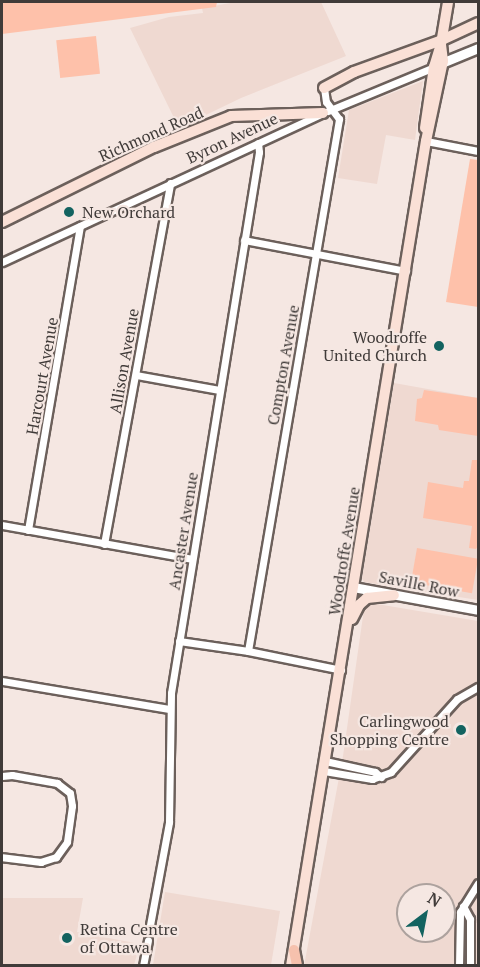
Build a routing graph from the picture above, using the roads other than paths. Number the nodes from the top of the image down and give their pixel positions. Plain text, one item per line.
1 (448, 2) edge
2 (478, 22) edge
3 (442, 42) junction
4 (478, 48) edge
5 (437, 64) junction
6 (324, 88) joint
7 (327, 111) junction
8 (426, 141) junction
9 (258, 143) junction
10 (478, 151) edge
11 (170, 183) junction
12 (2, 222) edge
13 (80, 226) junction
14 (244, 240) junction
15 (317, 256) junction
16 (2, 262) edge
17 (405, 271) junction
18 (136, 375) junction
19 (219, 390) junction
20 (2, 525) edge
21 (28, 530) junction
22 (104, 544) junction
23 (192, 559) junction
24 (353, 587) junction
25 (394, 595) junction
26 (478, 610) edge
27 (347, 630) junction
28 (179, 640) junction
29 (248, 651) junction
30 (340, 670) junction
31 (2, 681) edge
32 (478, 687) edge
33 (169, 709) junction
34 (324, 766) junction
35 (2, 776) edge
36 (2, 856) edge
37 (478, 883) edge
38 (463, 906) junction
39 (150, 925) dead end
40 (148, 939) dead end
41 (294, 950) junction
42 (143, 966) edge
43 (291, 966) edge
44 (297, 966) edge
45 (459, 966) edge
46 (470, 966) edge

1 - 3 main road, Woodroffe Avenue
2 - 3 main road
3 - 5 main road, Woodroffe Avenue
3 - 6 main road
4 - 5 street, Byron Avenue
5 - 7 street, Byron Avenue
5 - 8 main road, Woodroffe Avenue
6 - 7 street, Compton Avenue
7 - 9 street, Byron Avenue
7 - 12 main road, Richmond Road
7 - 15 street, Compton Avenue
8 - 10 street
8 - 17 main road, Woodroffe Avenue
9 - 11 street, Byron Avenue
9 - 14 street, Ancaster Avenue
11 - 13 street, Byron Avenue
11 - 18 street, Allison Avenue
13 - 16 street, Byron Avenue
13 - 21 street, Harcourt Avenue
14 - 15 street
14 - 19 street, Ancaster Avenue
15 - 17 street
15 - 29 street, Compton Avenue
17 - 24 main road, Woodroffe Avenue
18 - 19 street
18 - 22 street, Allison Avenue
19 - 23 street, Ancaster Avenue
20 - 21 street
21 - 22 street
22 - 23 street
23 - 28 street, Ancaster Avenue
24 - 25 street, Saville Row
24 - 27 main road, Woodroffe Avenue
25 - 26 street, Saville Row
25 - 27 main road
27 - 30 main road, Woodroffe Avenue
28 - 29 street
28 - 33 street, Ancaster Avenue
29 - 30 street
30 - 34 main road, Woodroffe Avenue
31 - 33 street
32 - 34 street
33 - 39 street, Ancaster Avenue
34 - 41 main road, Woodroffe Avenue
35 - 36 street
37 - 38 street
38 - 45 street
38 - 46 street
40 - 42 street
41 - 43 main road, Woodroffe Avenue
41 - 44 main road

